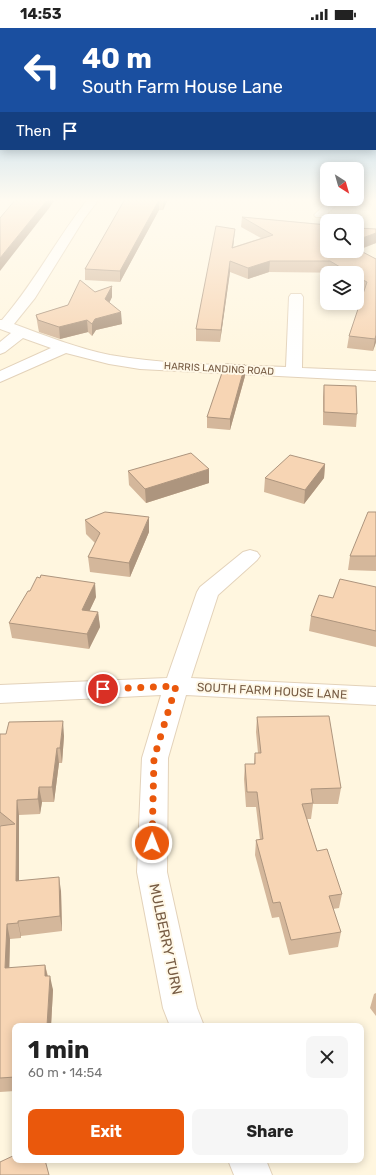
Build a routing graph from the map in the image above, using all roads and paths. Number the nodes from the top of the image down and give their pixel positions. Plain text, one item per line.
1 (57, 253) edge
2 (296, 297) dead end
3 (2, 325) edge
4 (21, 332) junction
5 (64, 348) junction
6 (0, 349) edge
7 (294, 372) junction
8 (376, 376) edge
9 (0, 377) edge
10 (250, 556) dead end
11 (176, 686) junction
12 (0, 694) edge
13 (376, 696) edge
14 (187, 1023) edge
15 (248, 1163) edge
16 (253, 1175) edge

1 - 3 street
2 - 7 street
3 - 4 street, HARRIS LANDING ROAD
4 - 5 street, HARRIS LANDING ROAD
4 - 6 street
5 - 7 street, HARRIS LANDING ROAD
5 - 9 street
7 - 8 street, HARRIS LANDING ROAD
10 - 11 street, MULBERRY TURN
11 - 12 street, SOUTH FARM HOUSE LANE
11 - 13 street, SOUTH FARM HOUSE LANE
11 - 14 street, MULBERRY TURN
15 - 16 street

